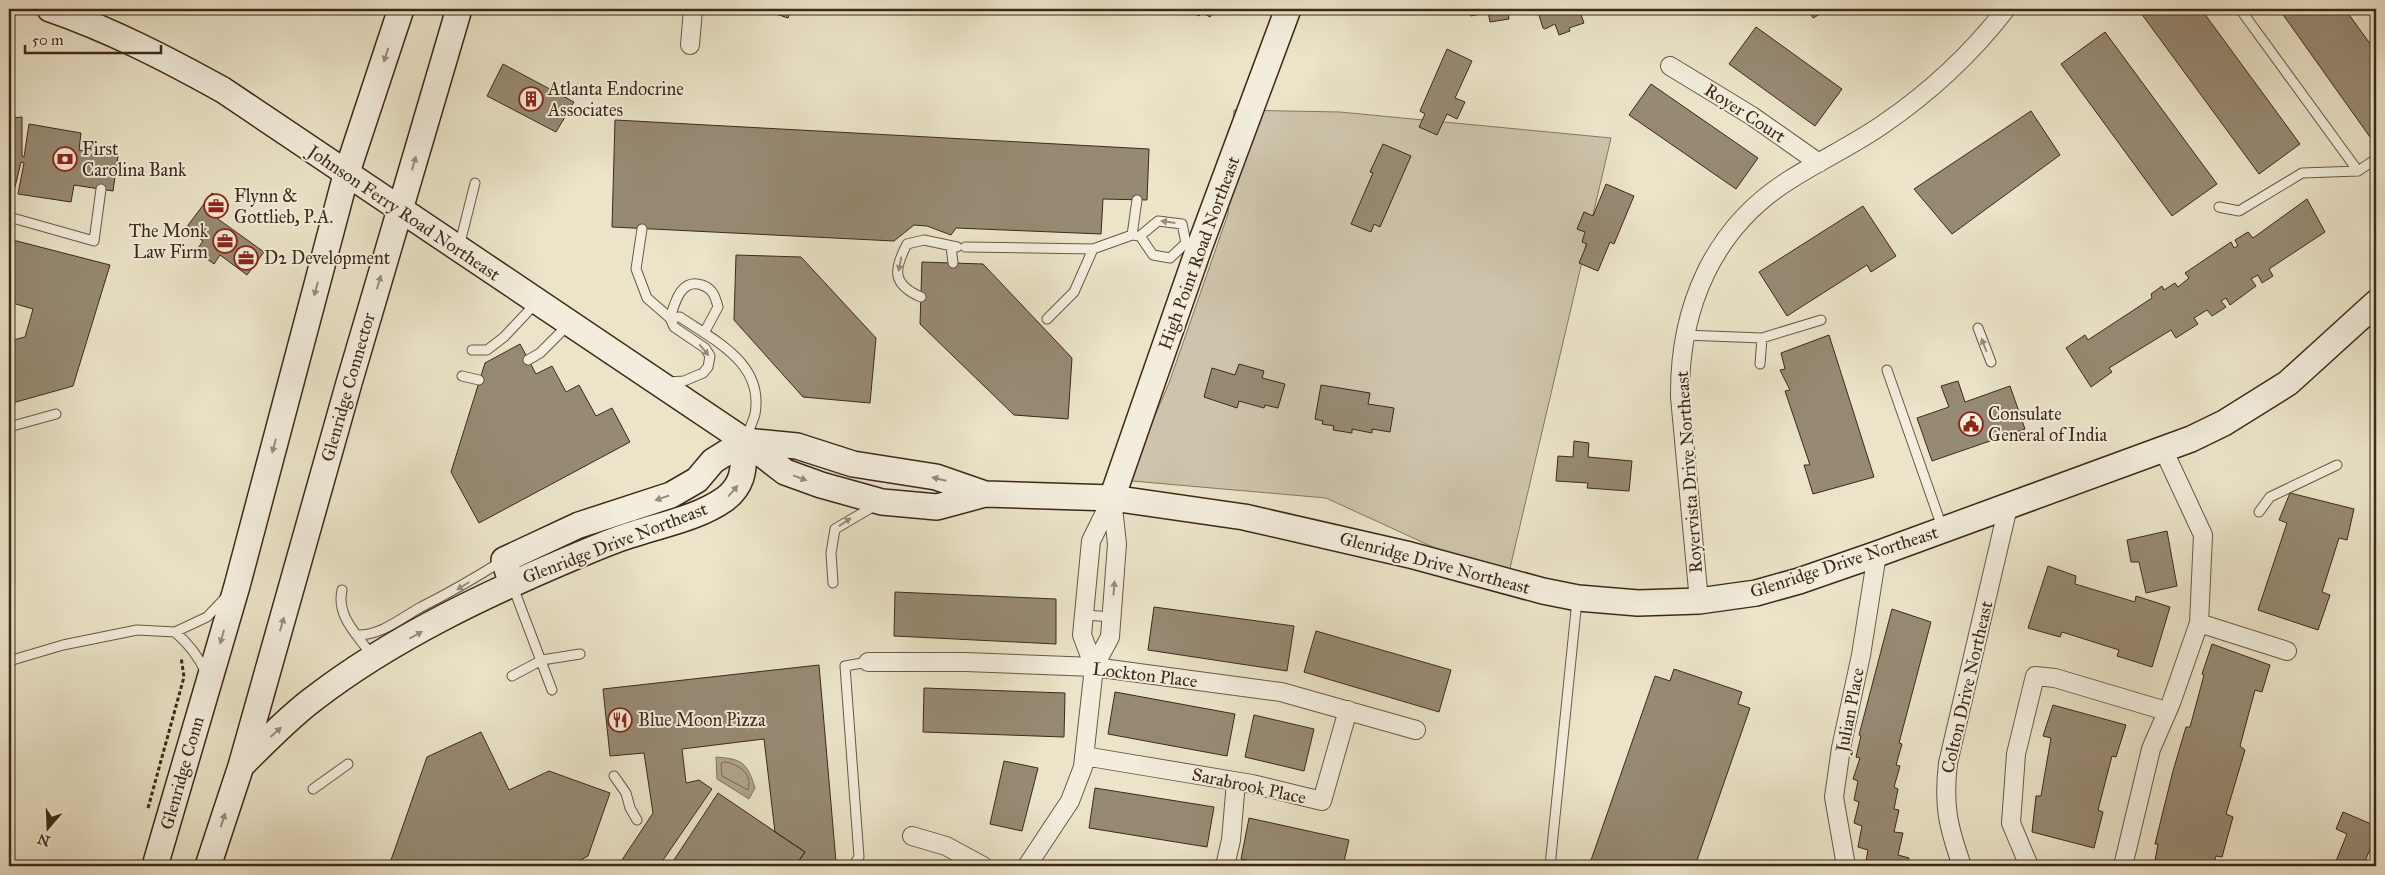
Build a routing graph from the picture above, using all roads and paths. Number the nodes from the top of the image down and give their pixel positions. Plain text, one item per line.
1 (50, 9) edge
2 (401, 9) edge
3 (459, 9) edge
4 (693, 9) edge
5 (1288, 9) edge
6 (2006, 9) edge
7 (2240, 9) edge
8 (690, 45) dead end
9 (1670, 66) dead end
10 (2376, 160) edge
11 (1819, 163) junction
12 (2358, 172) junction
13 (346, 175) junction
14 (475, 183) dead end
15 (101, 189) dead end
16 (1137, 200) dead end
17 (2219, 208) dead end
18 (400, 210) junction
19 (9, 217) edge
20 (642, 229) dead end
21 (1136, 236) junction
22 (1193, 245) junction
23 (957, 247) junction
24 (458, 249) junction
25 (1093, 249) junction
26 (954, 263) dead end
27 (921, 296) dead end
28 (536, 303) junction
29 (2376, 303) edge
30 (670, 318) junction
31 (1046, 319) dead end
32 (1821, 320) dead end
33 (568, 324) junction
34 (1978, 328) dead end
35 (704, 333) junction
36 (1684, 335) junction
37 (1762, 338) junction
38 (472, 350) dead end
39 (528, 360) dead end
40 (1991, 362) dead end
41 (1760, 364) dead end
42 (1887, 370) dead end
43 (462, 376) dead end
44 (479, 380) dead end
45 (660, 384) junction
46 (56, 414) dead end
47 (9, 427) edge
48 (745, 442) junction
49 (2163, 449) junction
50 (2338, 465) dead end
51 (985, 494) junction
52 (1112, 498) junction
53 (882, 502) junction
54 (2008, 507) junction
55 (2259, 512) dead end
56 (1943, 530) junction
57 (1878, 554) junction
58 (504, 560) junction
59 (833, 583) dead end
60 (512, 584) junction
61 (237, 586) junction
62 (342, 590) dead end
63 (1578, 598) junction
64 (1699, 601) junction
65 (1085, 615) junction
66 (1112, 617) junction
67 (2199, 623) junction
68 (175, 632) junction
69 (358, 635) junction
70 (185, 640) junction
71 (2287, 651) dead end
72 (580, 654) dead end
73 (373, 658) junction
74 (542, 660) junction
75 (9, 661) edge
76 (868, 662) joint
77 (1094, 667) junction
78 (512, 676) dead end
79 (209, 679) junction
80 (552, 690) dead end
81 (1348, 710) junction
82 (2166, 711) junction
83 (1416, 730) dead end
84 (1084, 756) junction
85 (348, 764) dead end
86 (241, 766) junction
87 (614, 776) dead end
88 (1236, 782) junction
89 (313, 789) dead end
90 (147, 810) dead end
91 (637, 820) dead end
92 (912, 836) dead end
93 (155, 866) edge
94 (208, 866) edge
95 (853, 866) edge
96 (984, 866) edge
97 (1027, 866) edge
98 (1225, 866) edge
99 (1550, 866) edge
100 (1846, 866) edge
101 (1962, 866) edge
102 (2029, 866) edge
103 (2124, 866) edge

1 - 13 main road, Johnson Ferry Road Northeast
2 -> 13 main road
18 -> 3 main road, Glenridge Connector
4 - 8 street
5 - 22 main road, High Point Road Northeast
6 - 11 street, Royervista Drive Northeast
7 - 12 lane
9 - 11 street, Royer Court
10 - 12 lane
11 - 36 street, Royervista Drive Northeast
12 - 17 lane
13 - 18 main road, Johnson Ferry Road Northeast
13 -> 61 main road
14 - 24 lane
15 - 19 lane
16 - 21 lane
18 - 24 main road, Johnson Ferry Road Northeast
86 -> 18 main road, Glenridge Connector
20 - 30 lane
21 - 22 lane
22 -> 21 lane
21 - 25 lane
22 - 52 main road, High Point Road Northeast
23 - 25 lane
23 - 26 lane
23 -> 27 lane
24 - 28 main road, Johnson Ferry Road Northeast
25 - 31 lane
28 - 33 main road, Johnson Ferry Road Northeast
28 - 38 lane
29 - 49 main road, Glenridge Drive Northeast
30 - 35 lane
30 - 35 lane
30 -> 45 lane
32 - 37 lane
33 - 39 lane
33 - 45 main road, Johnson Ferry Road Northeast
40 -> 34 lane
35 - 48 lane
36 - 37 lane
36 - 64 street, Royervista Drive Northeast
37 - 41 lane
42 - 56 lane
43 - 44 lane
45 - 48 main road, Johnson Ferry Road Northeast
46 - 47 lane
51 -> 48 main road, Johnson Ferry Road Northeast
48 -> 53 main road, Johnson Ferry Road Northeast
48 -> 58 main road, Glenridge Drive Northeast
60 -> 48 main road, Glenridge Drive Northeast
49 - 54 main road, Glenridge Drive Northeast
49 - 67 street
50 - 55 lane
51 - 52 main road, Johnson Ferry Road Northeast
51 - 53 main road, Johnson Ferry Road Northeast
52 - 63 main road, Glenridge Drive Northeast
52 - 65 street
66 -> 52 street
59 -> 53 lane
54 - 56 main road, Glenridge Drive Northeast
54 - 101 street, Colton Drive Northeast
56 - 57 main road, Glenridge Drive Northeast
57 - 64 main road, Glenridge Drive Northeast
57 - 100 street, Julian Place
58 - 60 main road
58 -> 69 lane
73 -> 60 main road, Glenridge Drive Northeast
60 - 74 lane
61 - 68 lane
61 -> 79 main road
62 - 69 lane
63 - 64 main road, Glenridge Drive Northeast
63 - 99 lane
65 - 66 lane
65 - 77 street
66 - 77 street
67 - 71 street
67 - 82 street
68 - 70 lane
68 - 75 lane
69 - 73 lane
70 - 79 lane
70 - 90 path
72 - 74 lane
86 -> 73 main road, Glenridge Drive Northeast
74 - 78 lane
74 - 80 lane
76 - 77 street, Lockton Place
76 - 95 lane
77 - 81 street, Lockton Place
77 - 84 street
79 - 93 main road, Glenridge Conn
81 - 83 street, Lockton Place
81 - 88 street, Sarabrook Place
82 - 102 street
82 - 103 street
84 - 88 street, Sarabrook Place
84 - 97 street
85 - 89 lane
94 -> 86 main road, Glenridge Drive Northeast
87 - 91 lane
88 - 98 street
92 - 96 street

